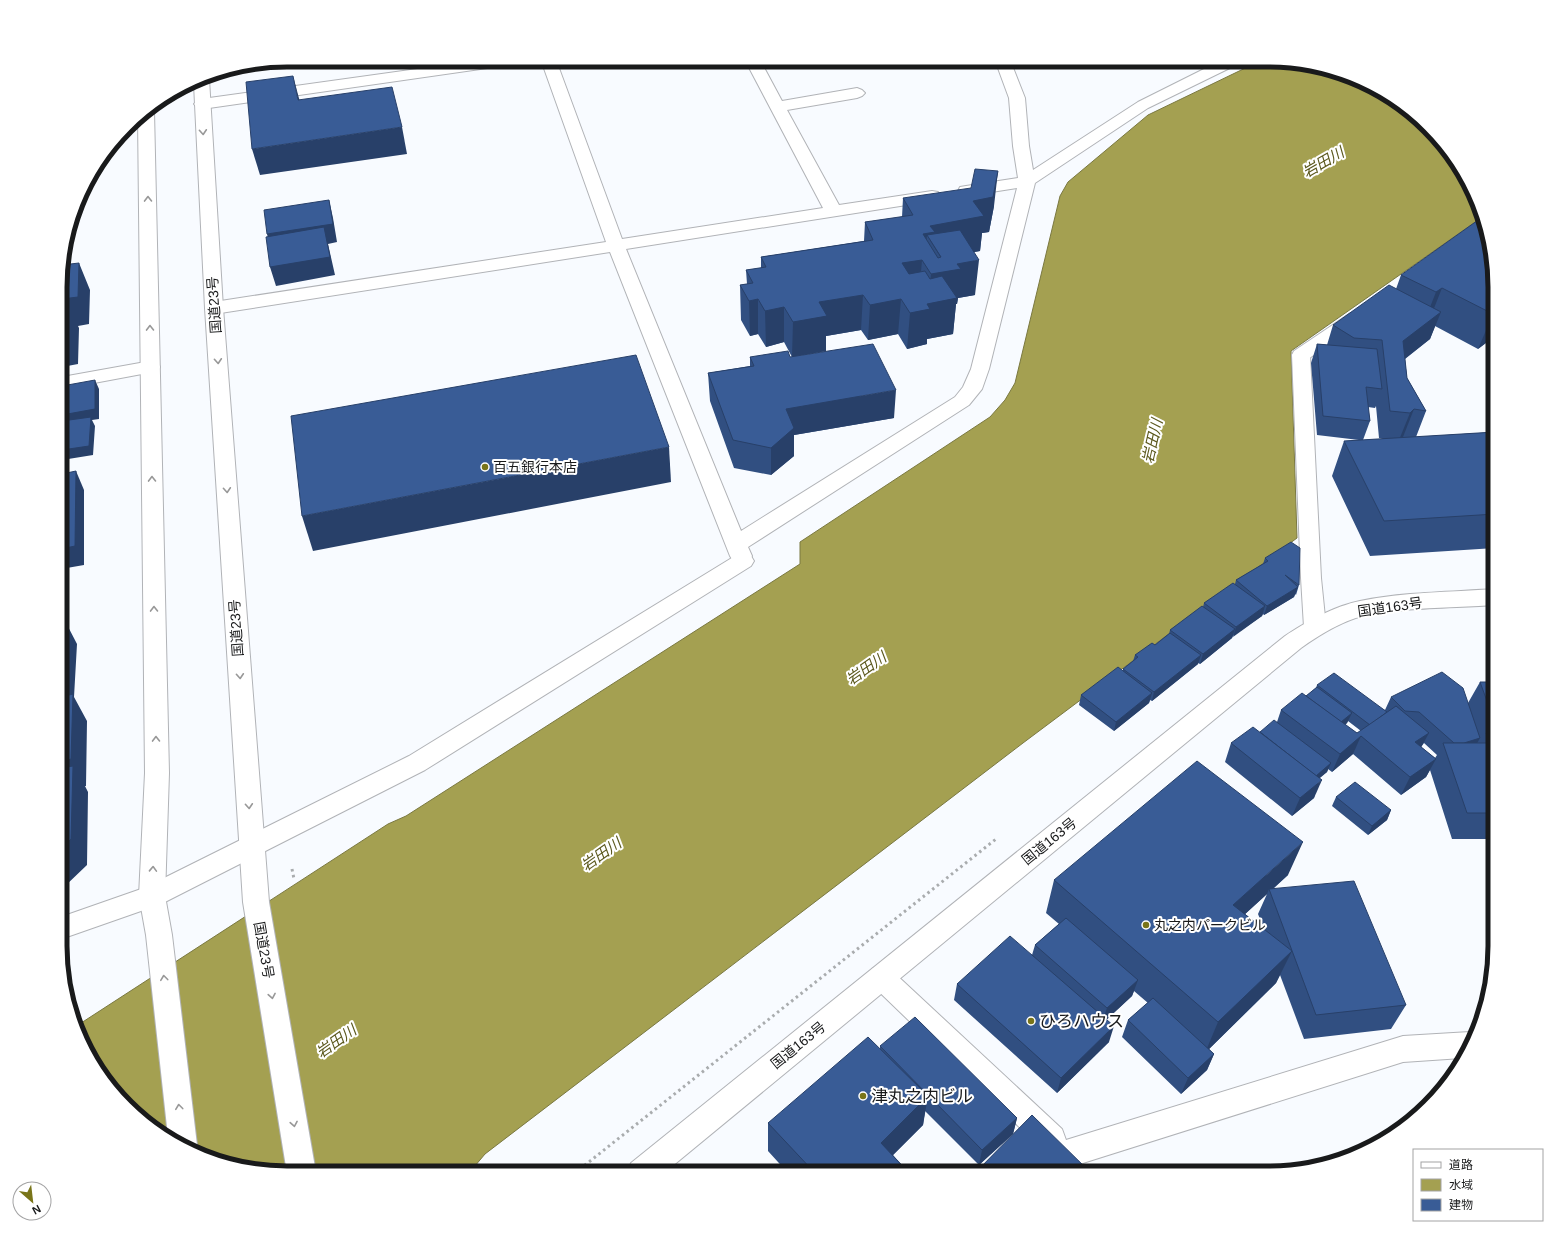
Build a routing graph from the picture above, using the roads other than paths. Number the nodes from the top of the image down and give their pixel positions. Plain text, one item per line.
1 (465, 67) edge
2 (551, 67) edge
3 (756, 67) edge
4 (1005, 67) edge
5 (1221, 67) edge
6 (201, 85) edge
7 (858, 93) dead end
8 (202, 104) junction
9 (777, 107) junction
10 (146, 118) edge
11 (1027, 181) junction
12 (834, 212) junction
13 (616, 246) junction
14 (1371, 307) edge
15 (214, 308) junction
16 (1301, 355) joint
17 (151, 368) junction
18 (67, 382) edge
19 (740, 552) junction
20 (1488, 597) edge
21 (1315, 627) junction
22 (251, 847) junction
23 (152, 896) junction
24 (67, 926) edge
25 (881, 977) junction
26 (1464, 1045) edge
27 (182, 1139) edge
28 (1076, 1163) edge
29 (301, 1166) edge
30 (651, 1166) edge

1 - 8 main road
2 - 13 main road
3 - 9 main road
4 - 11 main road
5 - 11 main road
6 - 8 main road, 国道23号
7 - 9 main road
8 -> 15 main road, 国道23号
9 - 12 main road
17 -> 10 main road
11 - 12 main road
11 - 19 main road
12 - 13 main road
13 - 15 main road
13 - 19 main road
14 - 16 main road
15 -> 22 main road, 国道23号
16 - 21 lane
17 - 18 main road
23 -> 17 main road
19 - 22 main road
20 - 21 main road, 国道163号
21 - 25 main road, 国道163号
22 - 23 main road
22 -> 29 main road, 国道23号
23 - 24 main road
27 -> 23 main road
25 - 28 main road
25 - 30 main road, 国道163号
26 - 28 main road

